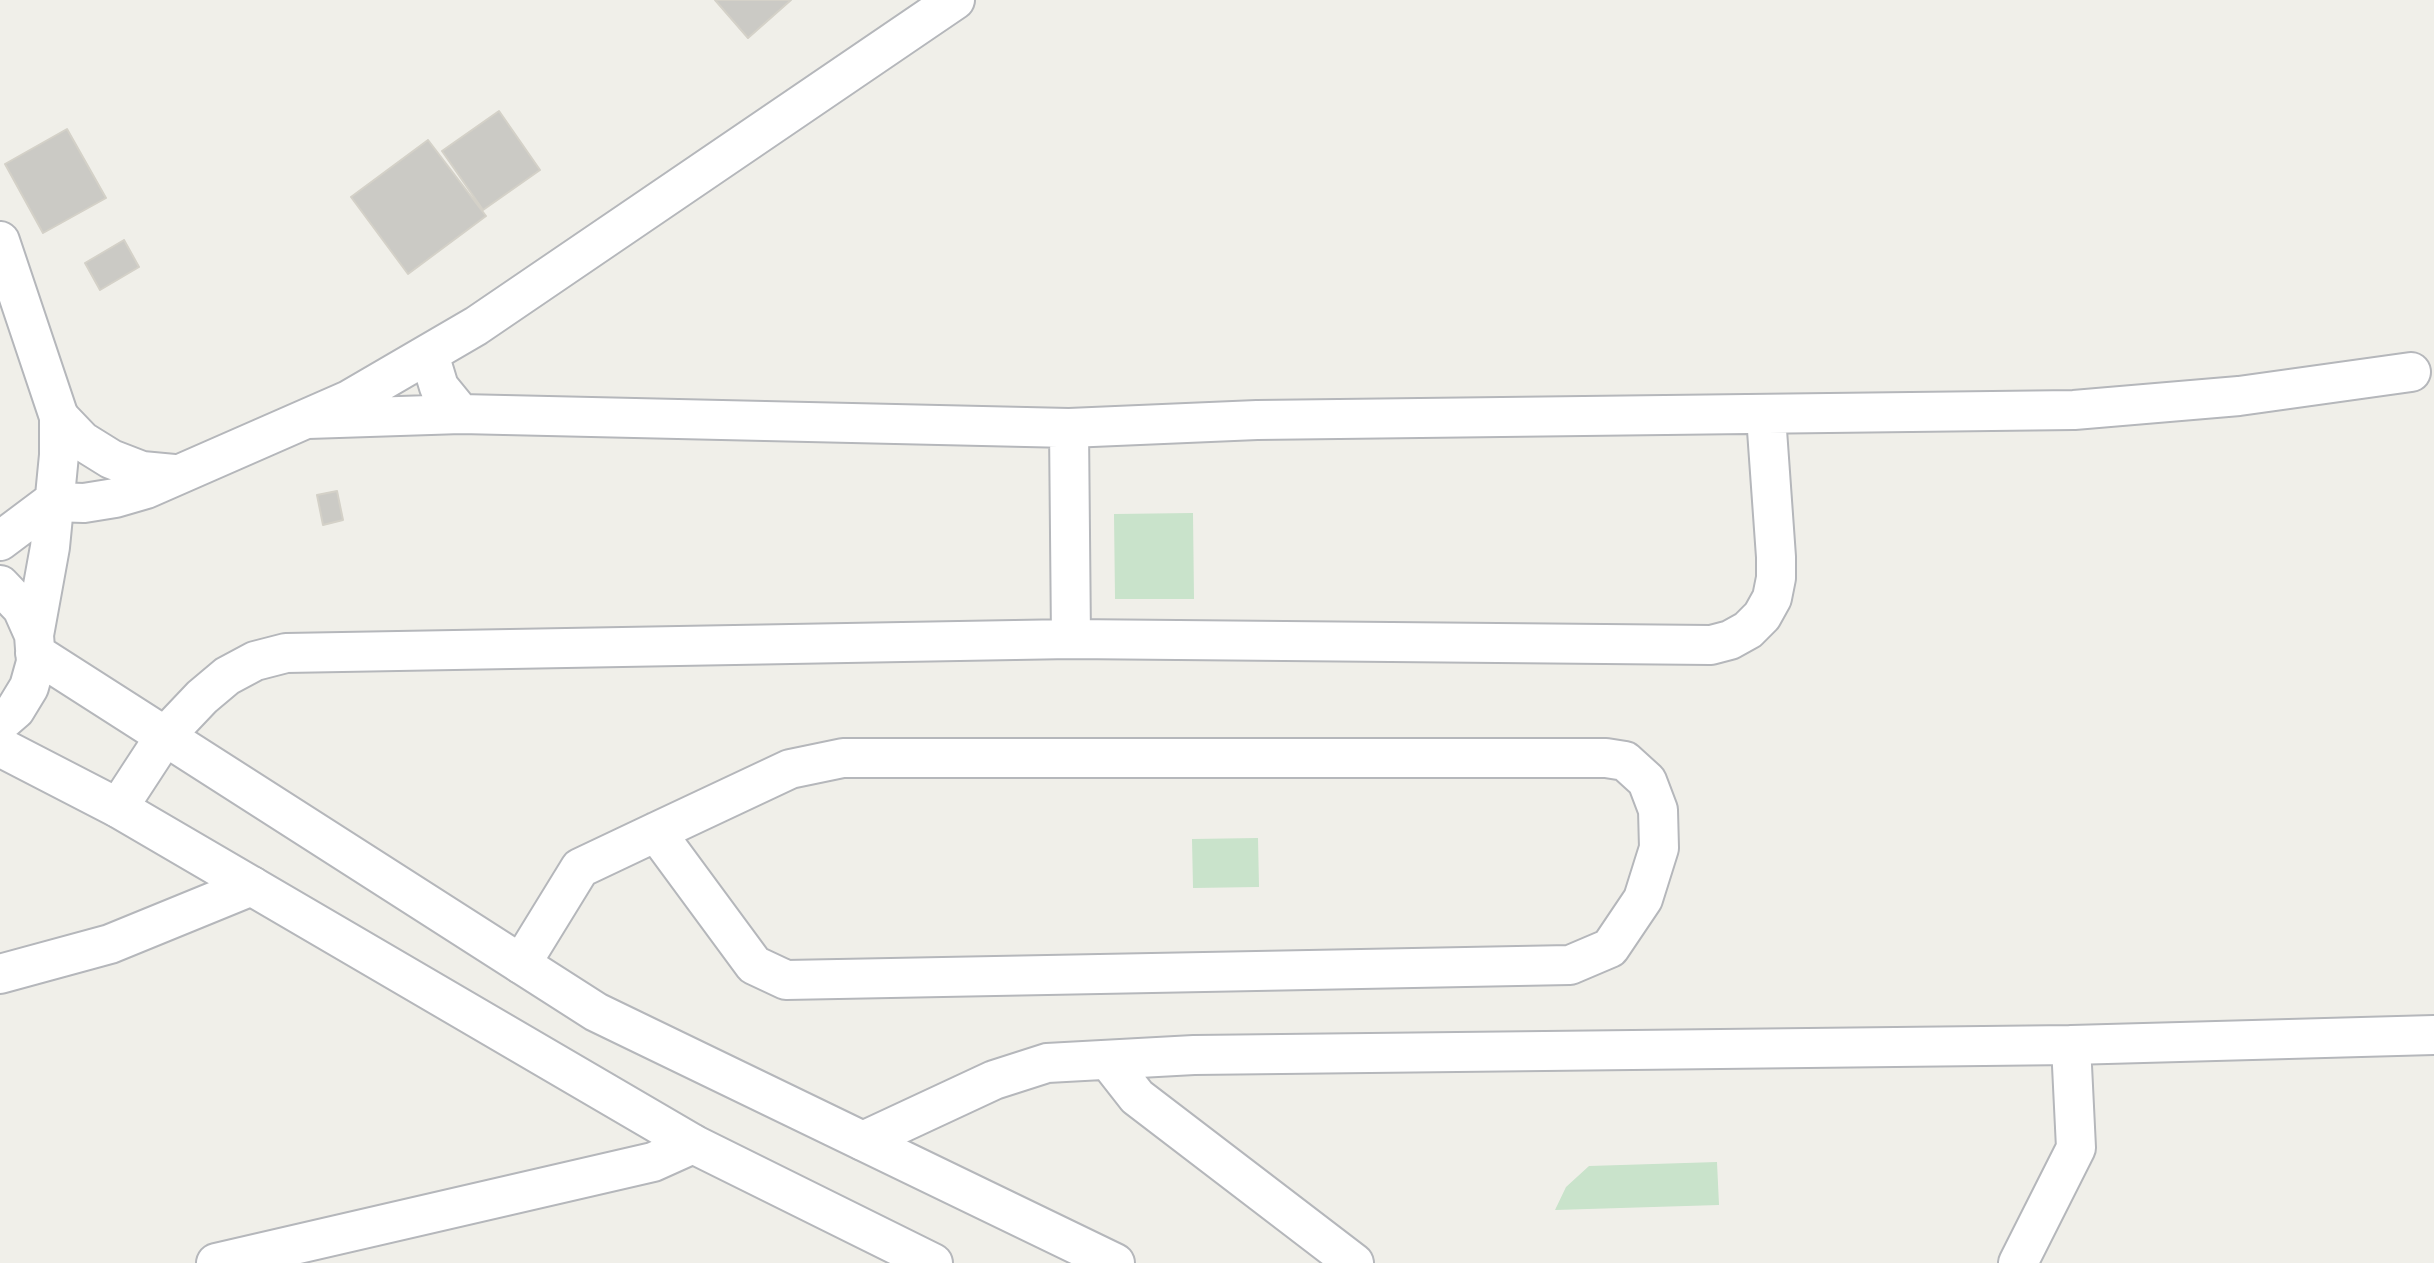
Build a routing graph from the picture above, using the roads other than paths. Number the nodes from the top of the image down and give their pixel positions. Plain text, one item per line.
1 (955, 0) edge
2 (0, 241) edge
3 (429, 354) junction
4 (2412, 372) dead end
5 (461, 414) junction
6 (1766, 416) junction
7 (59, 417) junction
8 (308, 419) junction
9 (1069, 428) junction
10 (174, 474) junction
11 (52, 502) junction
12 (0, 541) edge
13 (0, 585) edge
14 (1071, 639) junction
15 (34, 644) junction
16 (0, 723) edge
17 (165, 736) junction
18 (0, 747) edge
19 (118, 808) junction
20 (656, 832) junction
21 (252, 886) junction
22 (521, 964) junction
23 (0, 974) edge
24 (2434, 1035) edge
25 (2071, 1045) junction
26 (1108, 1060) junction
27 (863, 1141) junction
28 (693, 1144) junction
29 (216, 1263) edge
30 (933, 1263) edge
31 (1115, 1263) edge
32 (1354, 1263) edge
33 (2018, 1263) edge

1 - 3 street
2 - 7 street
3 - 5 street
3 - 8 street
4 - 6 street
5 - 8 street
5 - 9 street
6 - 9 street
6 - 14 street
7 - 10 street
7 - 11 street
8 - 10 street
9 - 14 street
10 - 11 street
11 - 12 street
11 - 15 street
13 - 15 street
14 - 17 street
15 - 16 street
15 - 17 street
17 - 19 street
17 - 22 street
18 - 19 street
19 - 21 street
20 - 20 street
20 - 22 street
21 - 23 street
21 - 28 street
22 - 27 street
24 - 25 street
25 - 26 street
25 - 33 street
26 - 27 street
26 - 32 street
27 - 31 street
28 - 29 street
28 - 30 street

